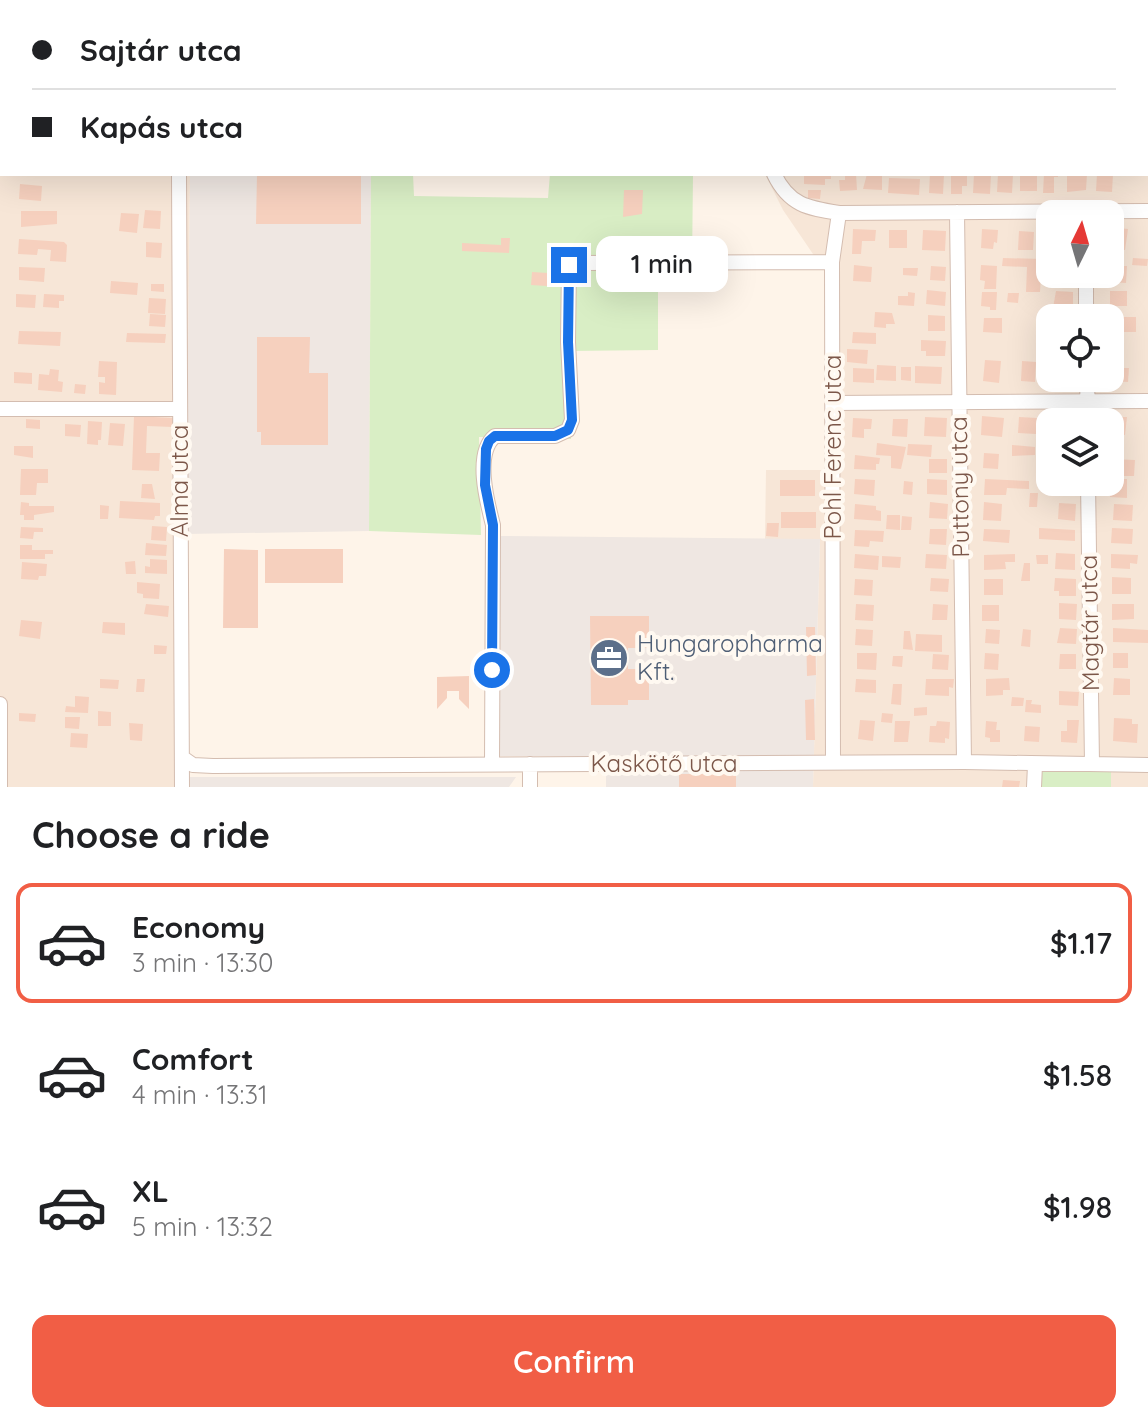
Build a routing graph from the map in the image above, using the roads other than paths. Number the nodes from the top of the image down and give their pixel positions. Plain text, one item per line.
1 (179, 176) edge
2 (775, 176) edge
3 (1148, 211) edge
4 (957, 212) junction
5 (1124, 212) edge
6 (839, 213) junction
7 (1036, 213) edge
8 (832, 262) junction
9 (1087, 392) edge
10 (1148, 401) edge
11 (1087, 402) junction
12 (833, 403) junction
13 (959, 403) junction
14 (1087, 408) edge
15 (0, 409) edge
16 (180, 409) junction
17 (1088, 496) edge
18 (0, 704) edge
19 (183, 758) junction
20 (964, 762) junction
21 (833, 763) junction
22 (1092, 763) junction
23 (492, 764) junction
24 (530, 764) junction
25 (1035, 765) junction
26 (1148, 765) edge
27 (0, 787) edge
28 (182, 787) edge
29 (530, 787) edge
30 (1034, 787) edge

1 - 16 street, Alma utca
2 - 6 street
3 - 5 street
4 - 6 street
4 - 7 street
4 - 13 street, Puttony utca
6 - 8 street, Pohl Ferenc utca
8 - 12 street, Pohl Ferenc utca
8 - 23 street
9 - 11 street
10 - 11 street
11 - 13 street
11 - 14 street
12 - 13 street
12 - 21 street, Pohl Ferenc utca
13 - 20 street, Puttony utca
15 - 16 street
16 - 19 street, Alma utca
17 - 22 street, Magtár utca
18 - 27 street
19 - 23 street, Kaskötő utca
19 - 28 street, Alma utca
20 - 21 street, Kaskötő utca
20 - 25 street, Kaskötő utca
21 - 24 street, Kaskötő utca
22 - 25 street, Kaskötő utca
22 - 26 street, Kaskötő utca
23 - 24 street, Kaskötő utca
24 - 29 street
25 - 30 street

